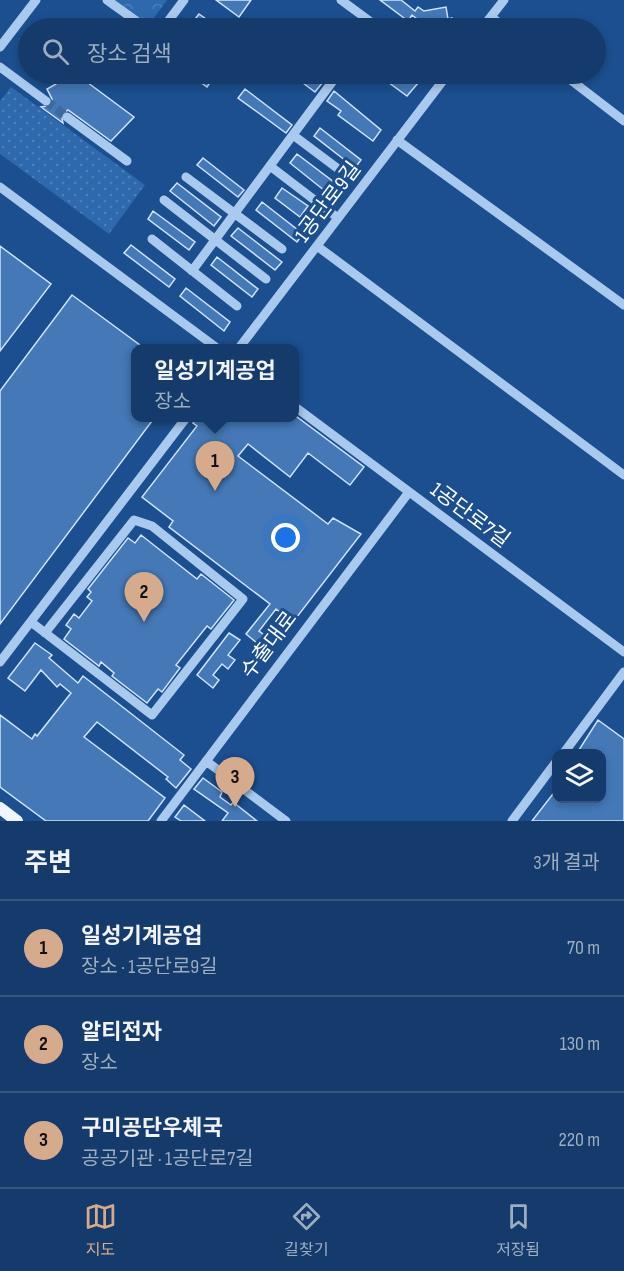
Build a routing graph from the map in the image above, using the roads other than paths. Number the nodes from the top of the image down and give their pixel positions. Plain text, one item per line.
1 (36, 0) edge
2 (107, 0) edge
3 (184, 0) edge
4 (341, 0) edge
5 (504, 0) edge
6 (491, 17) edge
7 (22, 18) edge
8 (132, 18) edge
9 (170, 18) edge
10 (364, 18) edge
11 (18, 24) edge
12 (0, 47) edge
13 (0, 67) edge
14 (18, 80) edge
15 (23, 84) edge
16 (331, 84) edge
17 (437, 84) edge
18 (576, 84) edge
19 (46, 101) tunnel mouth
20 (67, 117) tunnel mouth
21 (624, 121) edge
22 (293, 135) junction
23 (397, 140) junction
24 (127, 161) dead end
25 (270, 166) junction
26 (340, 171) dead end
27 (186, 177) dead end
28 (0, 187) edge
29 (164, 200) dead end
30 (234, 213) junction
31 (338, 218) junction
32 (152, 239) dead end
33 (215, 239) junction
34 (317, 246) junction
35 (282, 249) dead end
36 (192, 271) junction
37 (266, 279) dead end
38 (237, 306) dead end
39 (624, 306) edge
40 (212, 344) edge
41 (242, 344) edge
42 (299, 410) edge
43 (182, 422) edge
44 (624, 475) edge
45 (409, 492) junction
46 (31, 622) junction
47 (45, 633) junction
48 (624, 652) edge
49 (0, 662) edge
50 (624, 672) edge
51 (566, 749) edge
52 (206, 761) junction
53 (552, 767) edge
54 (0, 808) edge
55 (17, 821) edge
56 (161, 821) edge
57 (286, 821) edge
58 (512, 821) edge

1 - 7 street
2 - 8 street
3 - 9 street
4 - 10 street
5 - 6 street
11 - 12 street
13 - 14 street
15 - 19 street
16 - 22 street
17 - 23 street, 1공단로9길
18 - 21 street
20 - 24 street
22 - 25 street
22 - 26 street
23 - 31 street, 1공단로9길
23 - 39 street
25 - 30 street
25 - 31 street
27 - 30 street
28 - 40 street
29 - 33 street
30 - 33 street
30 - 35 street
31 - 34 street, 1공단로9길
32 - 36 street
33 - 36 street
33 - 37 street
34 - 41 street, 1공단로9길
34 - 44 street
36 - 38 street
42 - 45 street, 1공단로7길
43 - 46 street
45 - 48 street, 1공단로7길
45 - 52 street, 수출대로
46 - 47 street
46 - 49 street
47 - 47 street
50 - 51 street
52 - 56 street, 수출대로
52 - 57 street
53 - 58 street
54 - 55 main road

